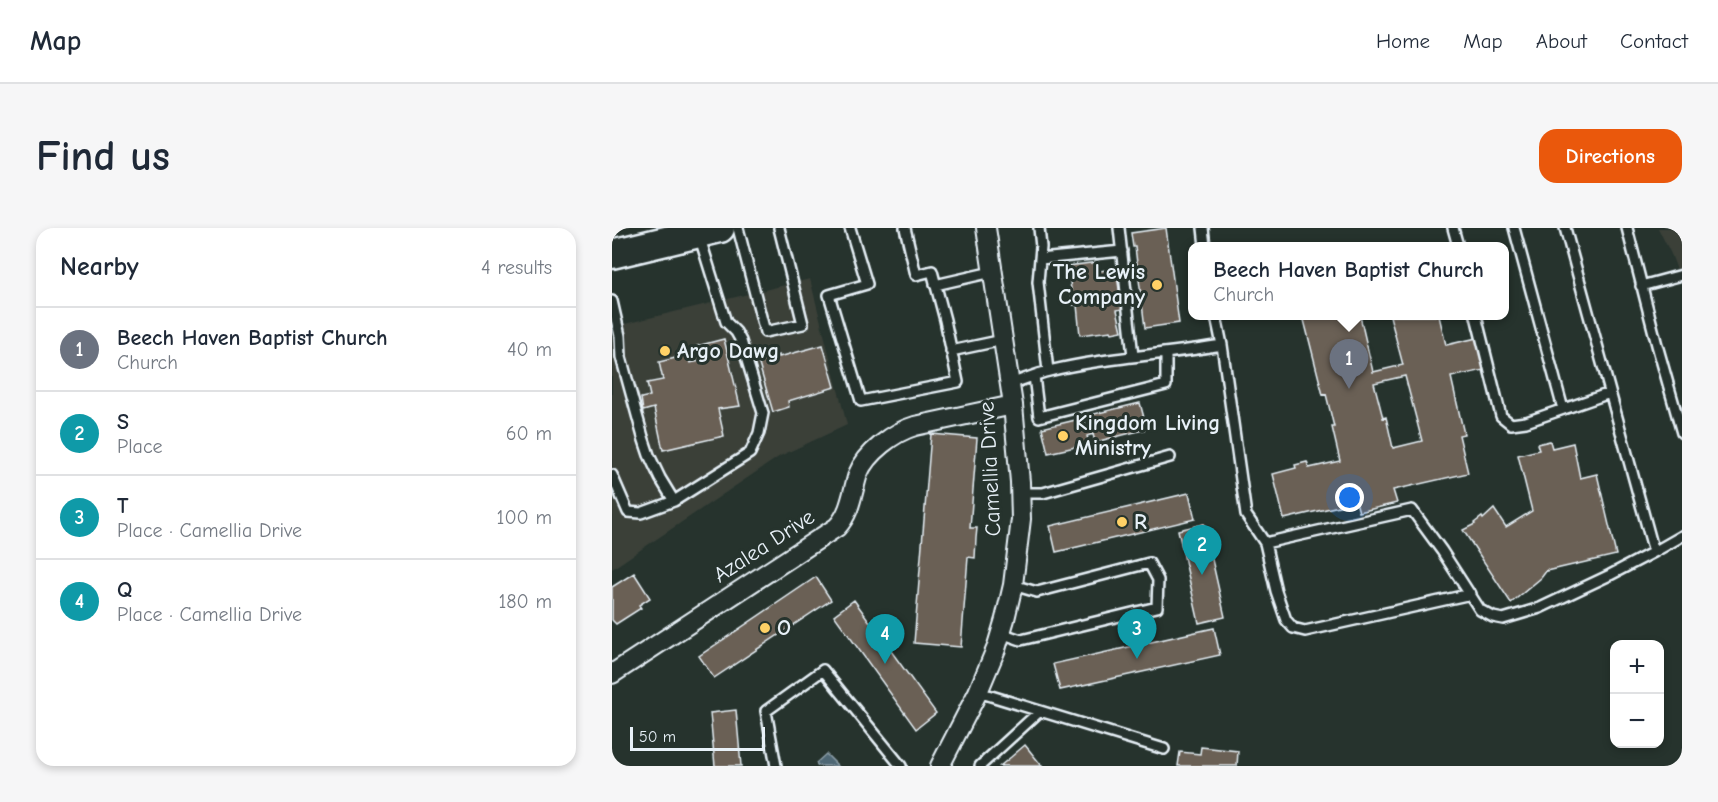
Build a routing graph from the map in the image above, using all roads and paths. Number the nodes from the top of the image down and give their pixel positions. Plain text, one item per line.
1 (779, 228) edge
2 (850, 228) edge
3 (905, 228) edge
4 (986, 228) edge
5 (1039, 228) edge
6 (1119, 228) edge
7 (1514, 228) edge
8 (1565, 228) edge
9 (1627, 228) edge
10 (717, 229) edge
11 (666, 234) edge
12 (1122, 250) junction
13 (612, 254) edge
14 (1040, 259) junction
15 (992, 272) junction
16 (1682, 275) edge
17 (935, 285) junction
18 (1641, 286) junction
19 (612, 301) edge
20 (1217, 320) edge
21 (1477, 320) edge
22 (1003, 340) junction
23 (1222, 345) junction
24 (951, 351) junction
25 (1166, 353) junction
26 (1132, 356) junction
27 (621, 357) junction
28 (612, 362) edge
29 (1048, 371) junction
30 (1034, 376) junction
31 (1010, 384) junction
32 (1610, 393) junction
33 (1013, 405) junction
34 (1563, 409) junction
35 (1682, 433) edge
36 (1170, 457) dead end
37 (612, 475) edge
38 (1020, 493) junction
39 (674, 501) junction
40 (1682, 536) edge
41 (1265, 543) junction
42 (1654, 552) junction
43 (1013, 585) junction
44 (1471, 594) junction
45 (1001, 633) junction
46 (612, 674) edge
47 (978, 692) junction
48 (1040, 711) junction
49 (1164, 749) dead end
50 (776, 766) edge
51 (901, 766) edge
52 (940, 766) edge
53 (980, 766) edge

1 - 10 lane
2 - 24 lane
3 - 17 lane
4 - 15 street, Camellia Drive
5 - 14 lane
6 - 12 lane
7 - 34 lane
8 - 32 lane
9 - 18 lane
10 - 11 main road
10 - 39 lane
11 - 13 main road
12 - 14 lane
12 - 26 lane
14 - 29 lane
15 - 17 lane
15 - 22 street, Camellia Drive
16 - 18 lane
17 - 24 lane
18 - 35 lane
19 - 27 lane
20 - 23 lane
21 - 34 lane
22 - 24 lane
22 - 31 street, Camellia Drive
23 - 25 lane
23 - 41 lane
25 - 26 lane
25 - 30 lane
26 - 29 lane
27 - 28 lane
27 - 39 lane
29 - 30 lane
30 - 31 lane
31 - 33 street, Camellia Drive
32 - 34 lane
32 - 42 lane
33 - 38 street, Camellia Drive
33 - 46 street, Azalea Drive
36 - 38 lane
37 - 39 lane
38 - 43 street, Camellia Drive
40 - 42 lane
41 - 44 lane
41 - 44 lane
42 - 44 lane
43 - 45 street, Camellia Drive
43 - 45 lane
45 - 47 street, Camellia Drive
47 - 48 lane
47 - 52 street, Camellia Drive
48 - 49 lane
48 - 53 lane
50 - 51 lane

